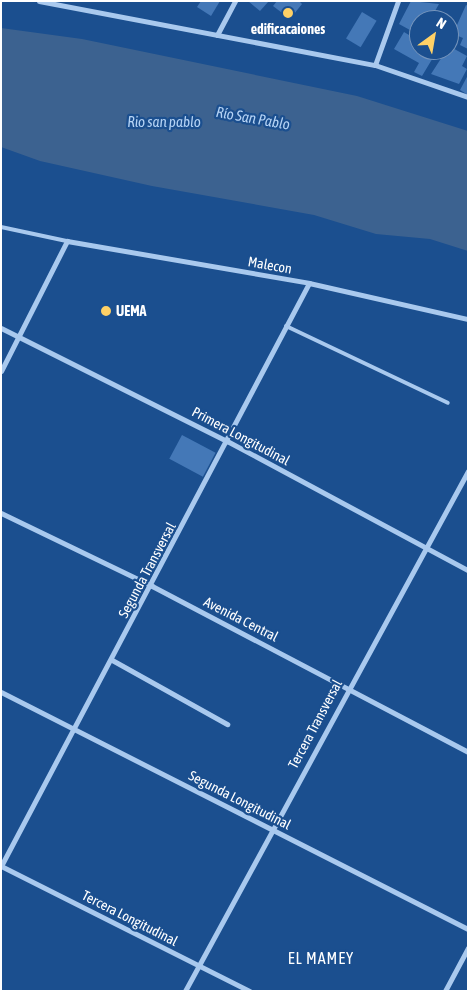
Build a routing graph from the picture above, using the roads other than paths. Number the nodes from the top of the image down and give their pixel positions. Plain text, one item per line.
1 (39, 1) edge
2 (235, 1) edge
3 (398, 1) edge
4 (217, 35) junction
5 (375, 65) junction
6 (468, 97) edge
7 (1, 227) edge
8 (67, 241) junction
9 (309, 282) junction
10 (468, 319) edge
11 (286, 326) junction
12 (1, 328) edge
13 (19, 337) junction
14 (1, 372) edge
15 (448, 403) dead end
16 (227, 441) junction
17 (468, 471) edge
18 (1, 513) edge
19 (426, 548) junction
20 (468, 570) edge
21 (152, 586) junction
22 (112, 660) junction
23 (348, 687) junction
24 (1, 692) edge
25 (227, 724) dead end
26 (75, 729) junction
27 (468, 752) edge
28 (271, 829) junction
29 (1, 866) edge
30 (468, 928) edge
31 (468, 948) edge
32 (197, 964) junction
33 (185, 991) edge
34 (249, 991) edge
35 (445, 991) edge

1 - 4 street
2 - 4 street
3 - 5 street
4 - 5 street
5 - 6 street
7 - 8 lane
8 - 9 street, Malecon
8 - 13 street
9 - 10 street, Malecon
9 - 11 street, Segunda Transversal
11 - 15 lane
11 - 16 street, Segunda Transversal
12 - 13 street, Primera Longitudinal
13 - 14 street
13 - 16 street, Primera Longitudinal
16 - 19 street, Primera Longitudinal
16 - 21 street, Segunda Transversal
17 - 19 street, Tercera Transversal
18 - 21 street, Avenida Central
19 - 20 street, Primera Longitudinal
19 - 23 street, Tercera Transversal
21 - 22 street, Segunda Transversal
21 - 23 street, Avenida Central
22 - 25 street
22 - 26 street, Segunda Transversal
23 - 27 street, Avenida Central
23 - 28 street, Tercera Transversal
24 - 26 street, Segunda Longitudinal
26 - 28 street, Segunda Longitudinal
26 - 29 street, Segunda Transversal
28 - 30 street, Segunda Longitudinal
28 - 32 street, Tercera Transversal
29 - 32 street, Tercera Longitudinal
31 - 35 street
32 - 33 street, Tercera Transversal
32 - 34 street, Tercera Longitudinal

